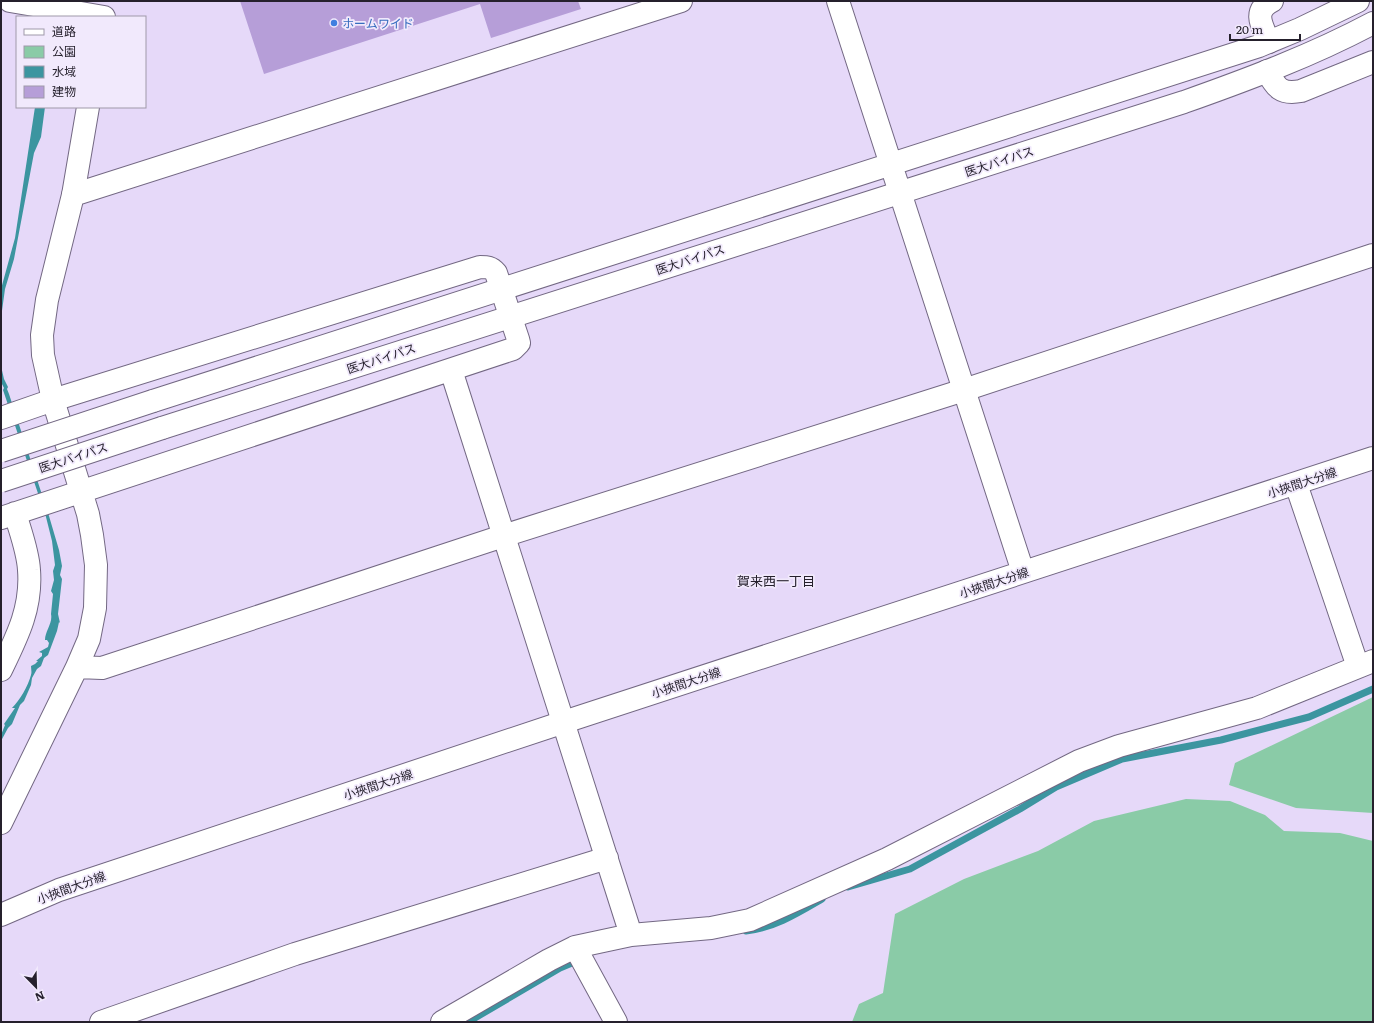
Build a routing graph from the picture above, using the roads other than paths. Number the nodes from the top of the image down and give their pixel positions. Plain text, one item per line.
1 (10, 1) edge
2 (105, 1) edge
3 (680, 1) edge
4 (838, 1) edge
5 (1272, 1) edge
6 (1358, 1) edge
7 (98, 16) edge
8 (104, 16) edge
9 (1366, 27) edge
10 (1269, 42) junction
11 (1373, 62) edge
12 (1267, 71) junction
13 (88, 108) edge
14 (891, 165) junction
15 (900, 192) junction
16 (73, 195) junction
17 (1373, 254) edge
18 (502, 290) junction
19 (511, 316) junction
20 (451, 370) junction
21 (964, 390) junction
22 (53, 400) junction
23 (1, 418) edge
24 (1, 451) edge
25 (1373, 458) edge
26 (1, 481) edge
27 (1296, 484) junction
28 (80, 491) junction
29 (8, 515) edge
30 (503, 536) junction
31 (1023, 572) junction
32 (1365, 664) edge
33 (77, 667) junction
34 (1, 670) edge
35 (564, 722) junction
36 (1, 823) edge
37 (607, 858) junction
38 (1, 915) edge
39 (631, 935) junction
40 (575, 947) junction
41 (101, 1022) edge
42 (442, 1022) edge
43 (616, 1022) edge

1 - 7 street
2 - 8 street
3 - 16 street
4 - 14 street
5 - 10 street
6 - 10 street
9 - 12 street, 医大バイパス
10 - 14 street
11 - 12 street
12 - 15 street, 医大バイパス
13 - 16 street
14 - 15 street
14 - 18 street
15 - 19 street, 医大バイパス
15 - 21 street
16 - 22 street
17 - 21 street
18 - 19 street
18 - 22 street
18 - 24 street, bridge
19 - 20 street
19 - 26 street, 医大バイパス, bridge
20 - 28 street
20 - 30 street
21 - 30 street
21 - 31 street
22 - 23 street
22 - 28 street
25 - 27 street, 小挾間大分線
27 - 31 street, 小挾間大分線
27 - 32 street
28 - 29 street
28 - 33 street
29 - 34 street
30 - 33 street
30 - 35 street
31 - 35 street, 小挾間大分線
32 - 39 street
33 - 36 street
35 - 37 street
35 - 38 street, 小挾間大分線
37 - 39 street
37 - 41 street
39 - 40 street
40 - 42 street
40 - 43 street

